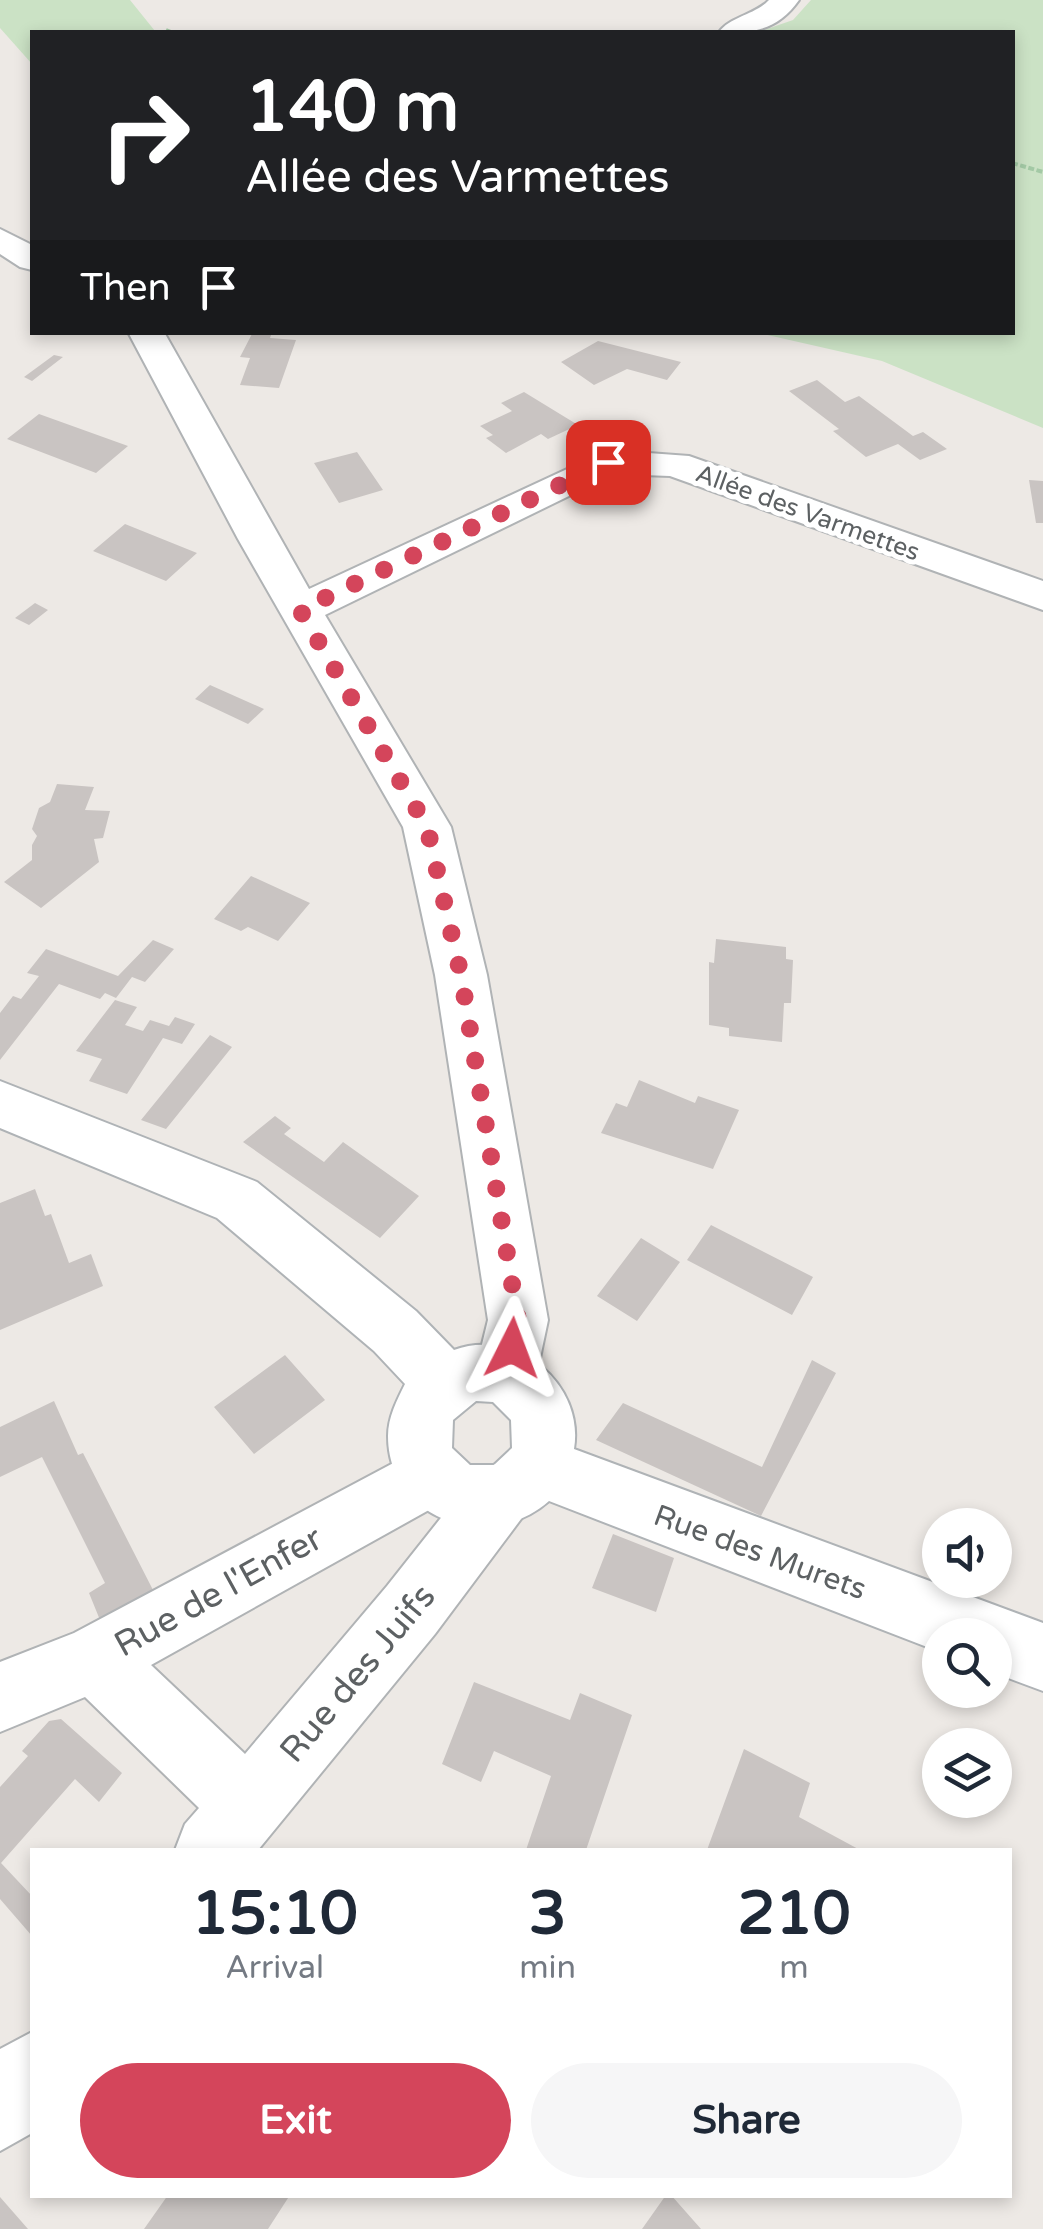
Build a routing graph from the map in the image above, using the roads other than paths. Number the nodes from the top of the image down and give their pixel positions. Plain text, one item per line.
1 (785, 0) edge
2 (738, 30) edge
3 (0, 239) edge
4 (30, 259) edge
5 (148, 335) edge
6 (1043, 596) edge
7 (300, 610) junction
8 (0, 1104) edge
9 (476, 1381) junction
10 (431, 1474) junction
11 (520, 1479) junction
12 (937, 1618) edge
13 (1012, 1646) edge
14 (1043, 1657) edge
15 (95, 1659) junction
16 (0, 1697) edge
17 (229, 1827) edge
18 (30, 2073) edge
19 (0, 2111) edge

1 - 2 street
3 - 4 street
5 - 7 street
6 - 7 street, Allée des Varmettes
7 - 9 street
8 - 9 street
9 - 10 street
9 - 11 street
10 - 11 street
10 - 15 street, Rue de l'Enfer
11 - 12 street, Rue des Murets
11 - 17 street, Rue des Juifs
13 - 14 street
15 - 16 street, Rue de l'Enfer
15 - 17 street
18 - 19 street

